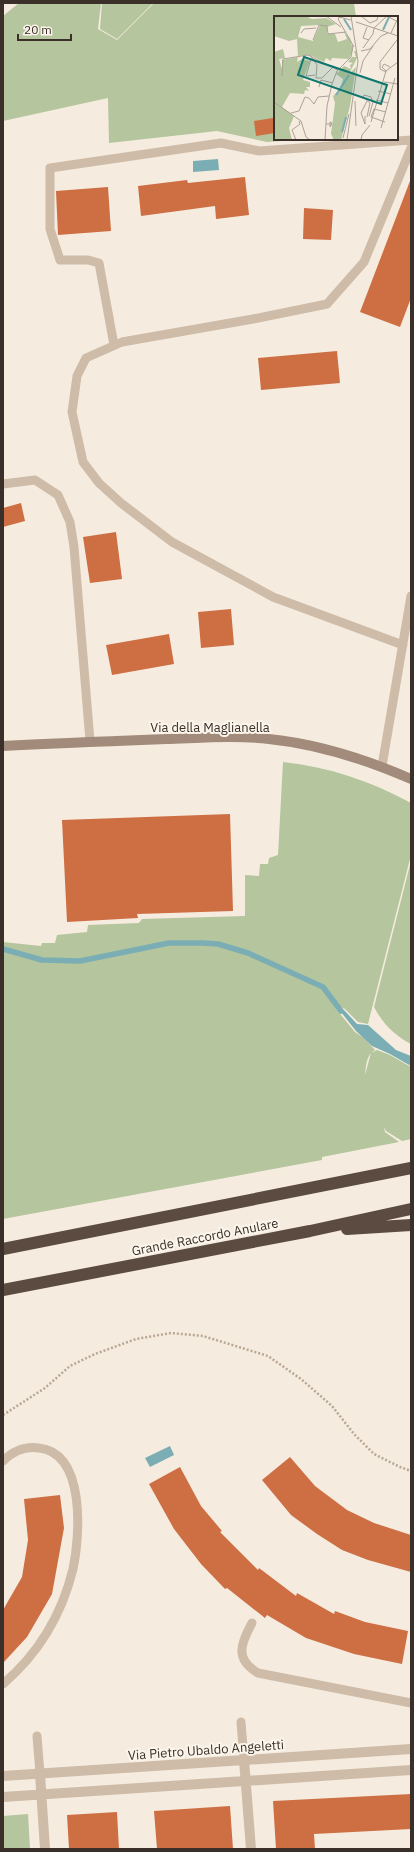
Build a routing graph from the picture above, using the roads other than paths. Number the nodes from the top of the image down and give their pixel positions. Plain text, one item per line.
1 (411, 140) edge
2 (411, 148) edge
3 (114, 345) junction
4 (3, 484) edge
5 (411, 596) edge
6 (403, 645) junction
7 (90, 741) junction
8 (3, 746) edge
9 (382, 766) junction
10 (411, 778) edge
11 (411, 1168) edge
12 (411, 1209) edge
13 (411, 1225) edge
14 (310, 1231) junction
15 (3, 1249) edge
16 (3, 1290) edge
17 (3, 1460) edge
18 (252, 1622) dead end
19 (3, 1684) edge
20 (411, 1703) edge
21 (241, 1722) dead end
22 (37, 1736) dead end
23 (411, 1749) edge
24 (244, 1760) junction
25 (411, 1770) edge
26 (40, 1774) junction
27 (3, 1776) edge
28 (246, 1782) junction
29 (42, 1795) junction
30 (3, 1798) edge
31 (45, 1849) edge
32 (251, 1849) edge

1 - 3 lane
2 - 3 lane
3 - 6 lane
4 - 7 lane
5 - 6 lane
6 - 9 lane
7 - 8 main road, Via della Maglianella
7 - 9 main road, Via della Maglianella
9 - 10 main road, Via della Maglianella
11 - 15 highway, Grande Raccordo Anulare
12 - 14 highway, Grande Raccordo Anulare
13 - 14 highway
14 - 16 highway, Grande Raccordo Anulare
17 - 19 lane
18 - 20 lane
21 - 24 lane
22 - 26 lane
23 - 24 street, Via Pietro Ubaldo Angeletti
24 - 26 street, Via Pietro Ubaldo Angeletti
24 - 28 street
25 - 28 street
26 - 27 street, Via Pietro Ubaldo Angeletti
26 - 29 street
28 - 29 street
28 - 32 street
29 - 30 street
29 - 31 street

